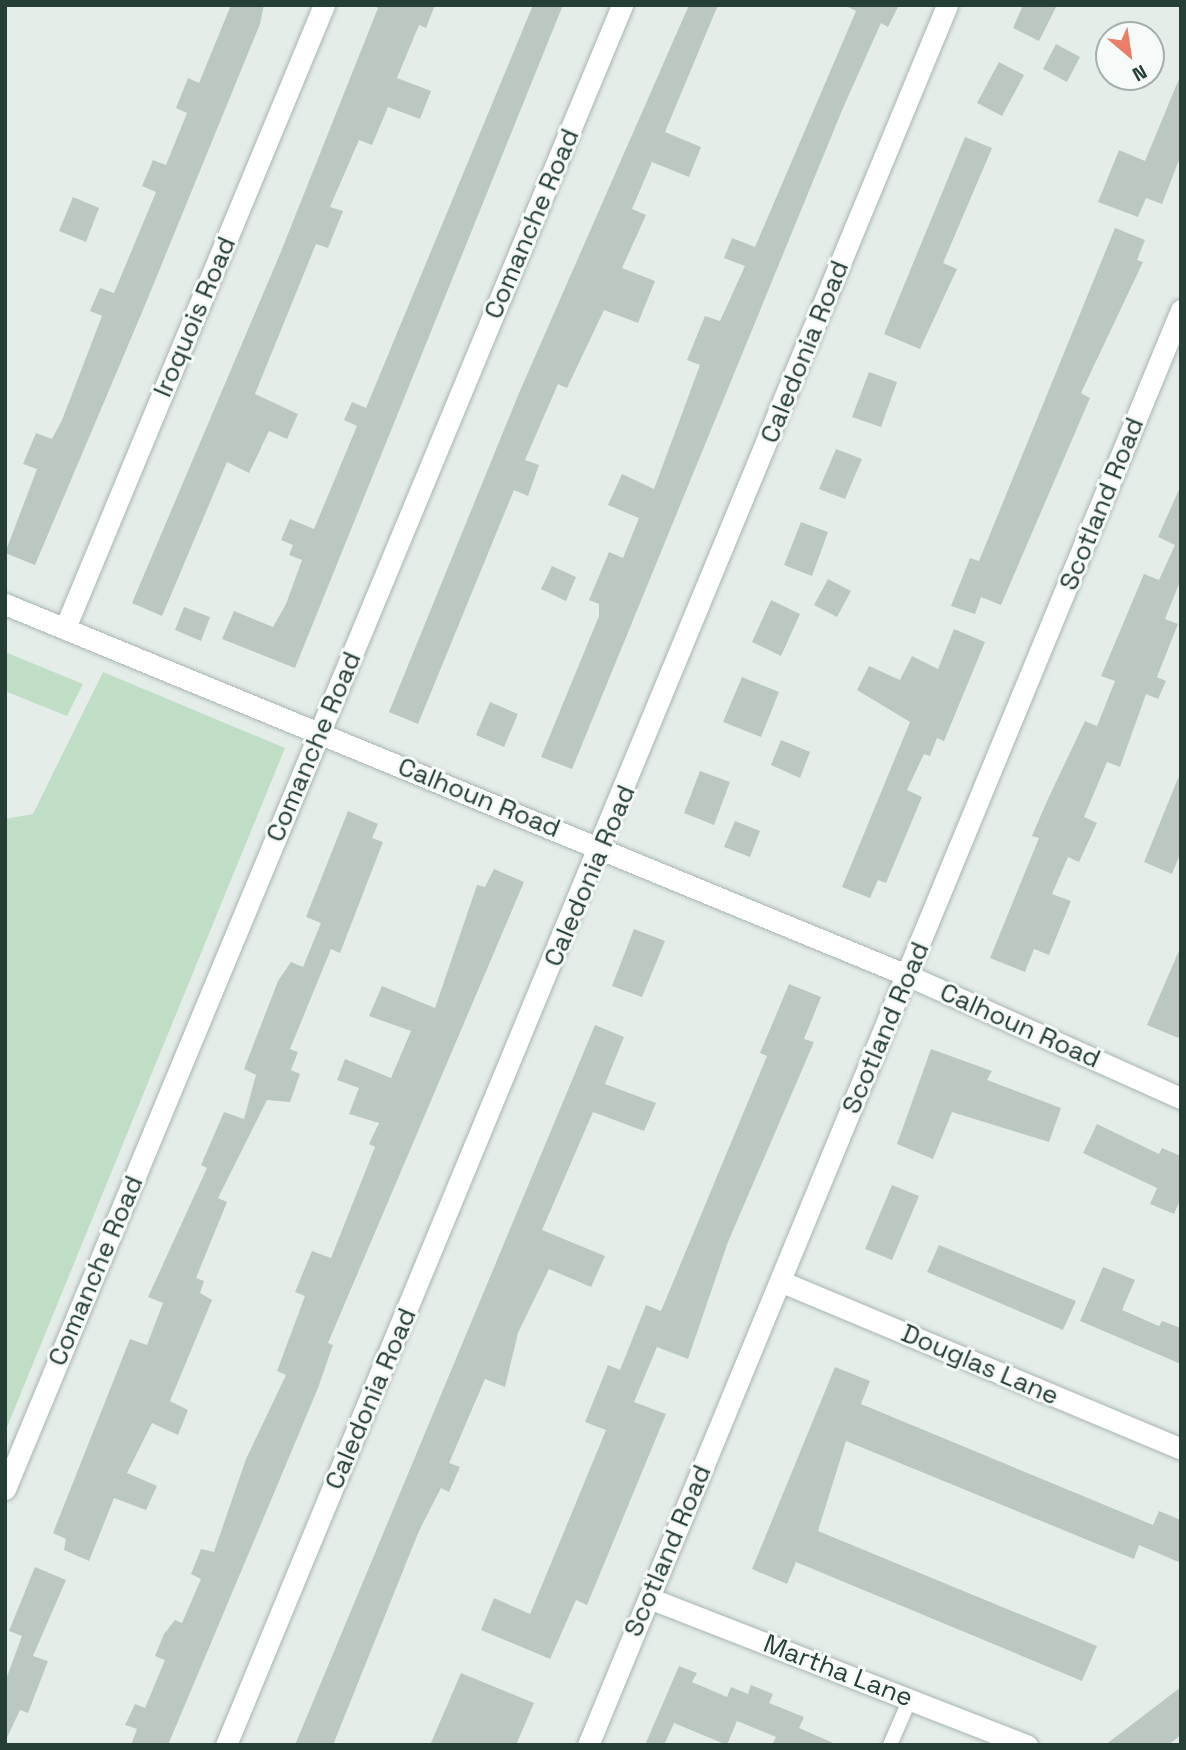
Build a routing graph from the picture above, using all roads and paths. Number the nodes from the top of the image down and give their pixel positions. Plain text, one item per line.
1 (324, 5) edge
2 (622, 5) edge
3 (947, 5) edge
4 (1181, 310) edge
5 (5, 604) edge
6 (65, 628) junction
7 (319, 733) junction
8 (602, 848) junction
9 (909, 976) junction
10 (1181, 1098) edge
11 (780, 1280) junction
12 (1181, 1449) edge
13 (5, 1489) edge
14 (649, 1598) junction
15 (910, 1699) junction
16 (226, 1745) edge
17 (587, 1745) edge
18 (890, 1745) edge
19 (1027, 1745) edge

1 - 6 street, Iroquois Road
2 - 7 street, Comanche Road
3 - 8 street, Caledonia Road
4 - 9 street, Scotland Road
5 - 6 street, Calhoun Road
6 - 7 street, Calhoun Road
7 - 8 street, Calhoun Road
7 - 13 street, Comanche Road
8 - 9 street, Calhoun Road
8 - 16 street, Caledonia Road
9 - 10 street, Calhoun Road
9 - 11 street, Scotland Road
11 - 12 street, Douglas Lane
11 - 14 street, Scotland Road
14 - 15 street, Martha Lane
14 - 17 street, Scotland Road
15 - 18 lane
15 - 19 street, Martha Lane

